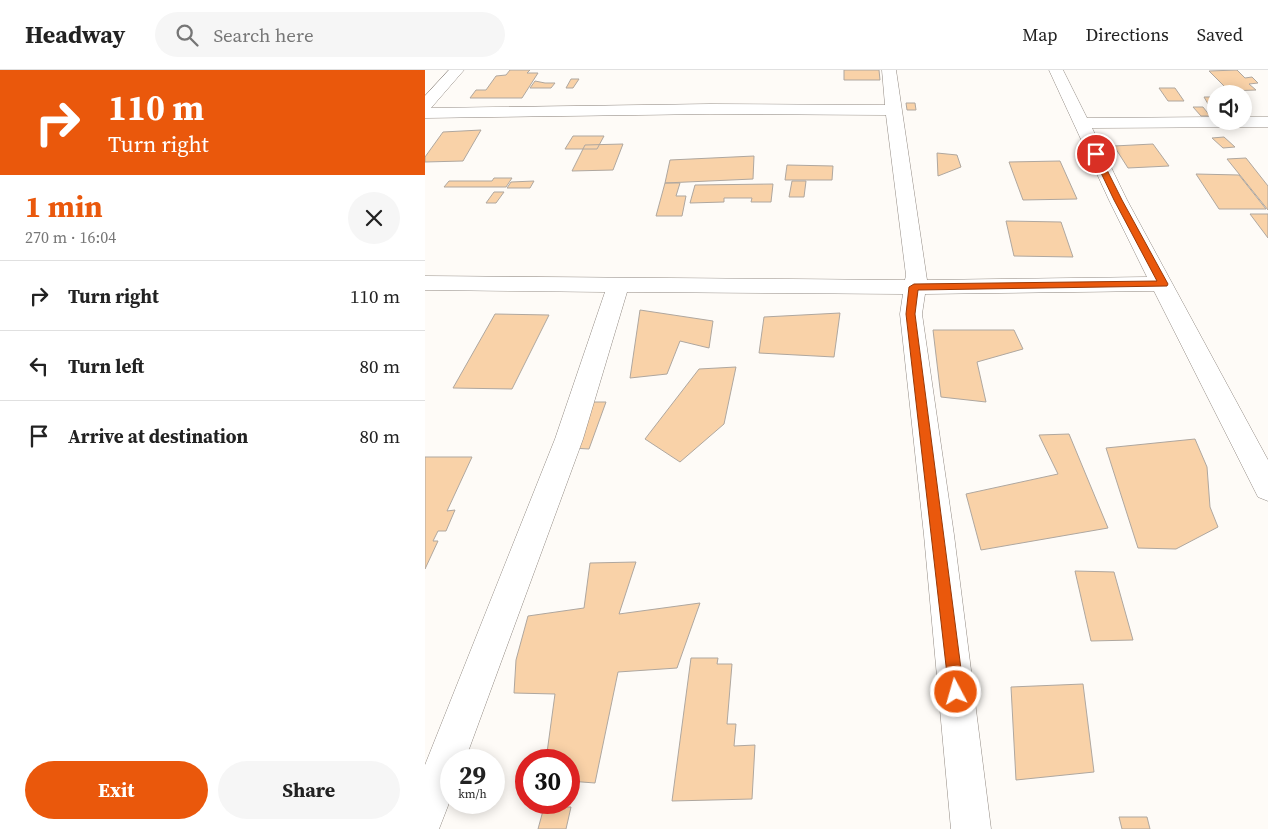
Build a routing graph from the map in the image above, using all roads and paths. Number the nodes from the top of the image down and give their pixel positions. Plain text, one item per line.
1 (457, 70) edge
2 (889, 70) edge
3 (1056, 70) edge
4 (425, 105) edge
5 (893, 110) junction
6 (425, 113) edge
7 (1268, 122) edge
8 (1081, 123) junction
9 (425, 283) edge
10 (1163, 284) junction
11 (618, 286) junction
12 (914, 287) junction
13 (1268, 488) edge
14 (425, 815) edge
15 (971, 829) edge

1 - 4 street
2 - 5 street
3 - 8 street
5 - 6 street
5 - 12 street
7 - 8 street
8 - 10 street
9 - 11 street
10 - 12 street
10 - 13 street
11 - 12 street
11 - 14 street
12 - 15 street

